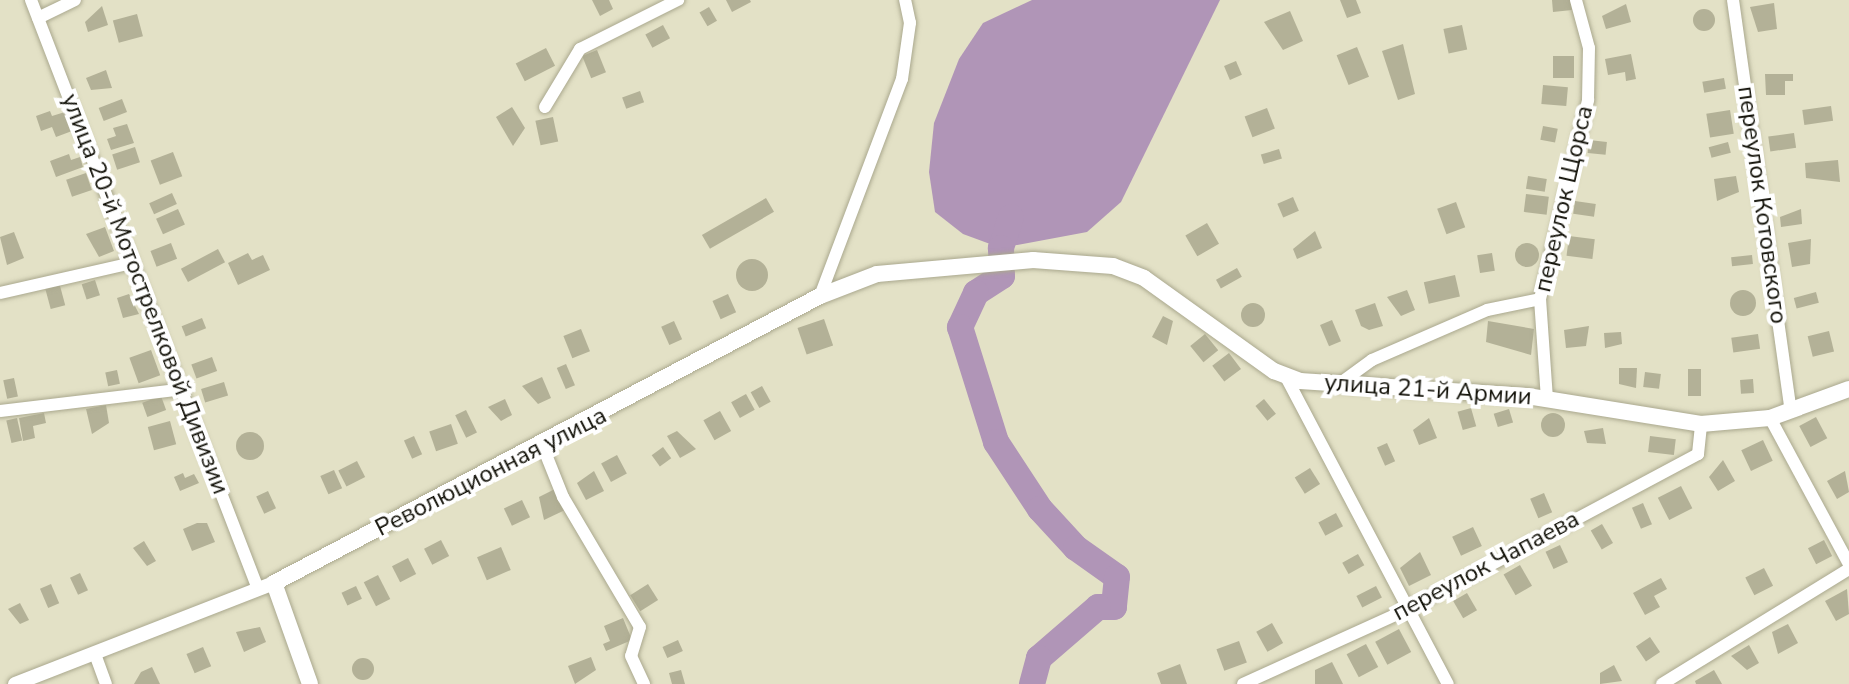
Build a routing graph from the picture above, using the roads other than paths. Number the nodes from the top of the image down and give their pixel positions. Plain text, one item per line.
1 (31, 0) edge
2 (75, 0) edge
3 (678, 0) edge
4 (905, 0) edge
5 (1576, 0) edge
6 (1733, 0) edge
7 (38, 18) junction
8 (545, 107) dead end
9 (132, 263) junction
10 (963, 265) joint
11 (0, 293) edge
12 (820, 296) junction
13 (1540, 299) junction
14 (1286, 377) junction
15 (1338, 384) junction
16 (184, 389) junction
17 (1849, 389) edge
18 (1547, 399) junction
19 (0, 411) edge
20 (1791, 411) junction
21 (1770, 418) junction
22 (1701, 424) junction
23 (543, 447) junction
24 (1849, 566) edge
25 (274, 583) junction
26 (258, 589) junction
27 (1408, 609) junction
28 (95, 654) junction
29 (15, 684) edge
30 (106, 684) edge
31 (310, 684) edge
32 (644, 684) edge
33 (1243, 684) edge
34 (1448, 684) edge
35 (1662, 684) edge

1 - 7 street, улица 20-й Мотострелковой Дивизии
2 - 7 street
3 - 8 street
4 - 12 street
5 - 13 street, переулок Щорса
6 - 20 street, переулок Котовского
7 - 9 street, улица 20-й Мотострелковой Дивизии
9 - 11 street
9 - 16 street, улица 20-й Мотострелковой Дивизии
10 - 12 main road, Революционная улица
10 - 14 main road, улица 21-й Армии
12 - 23 main road, Революционная улица
13 - 15 street
13 - 18 street, переулок Щорса
14 - 15 main road, улица 21-й Армии
14 - 27 street
15 - 18 main road, улица 21-й Армии
16 - 19 street
16 - 26 street, улица 20-й Мотострелковой Дивизии
17 - 20 main road, улица 21-й Армии
18 - 22 main road, улица 21-й Армии
20 - 21 main road, улица 21-й Армии
21 - 22 main road, улица 21-й Армии
21 - 24 street
22 - 27 street, переулок Чапаева
23 - 25 main road, Революционная улица
23 - 32 street
24 - 35 street
25 - 26 street, Революционная улица
25 - 31 main road
26 - 28 street, Революционная улица
27 - 33 street, переулок Чапаева
27 - 34 street
28 - 29 street, Революционная улица
28 - 30 street

